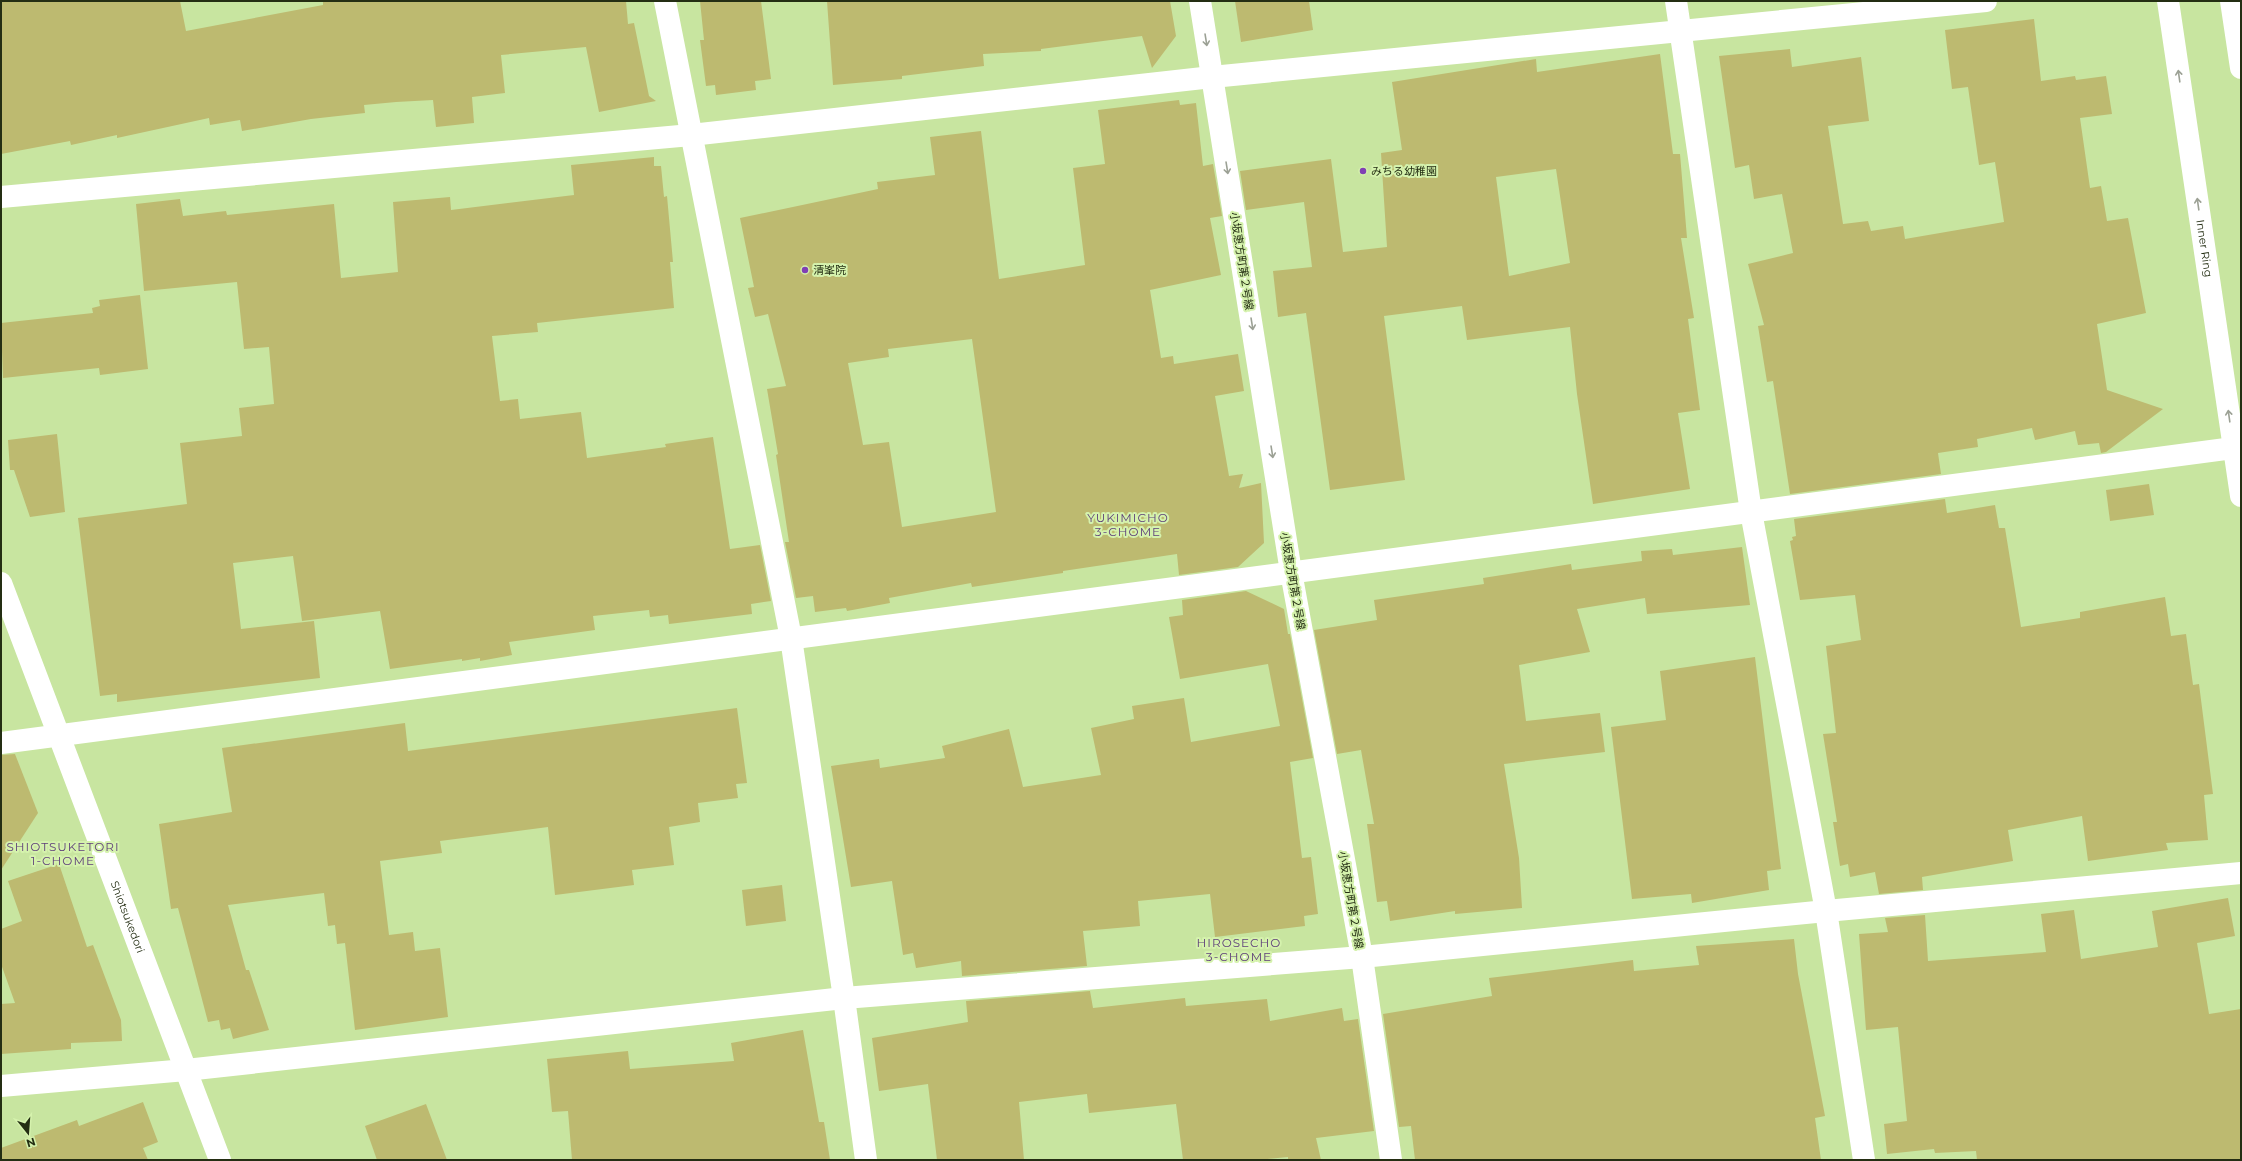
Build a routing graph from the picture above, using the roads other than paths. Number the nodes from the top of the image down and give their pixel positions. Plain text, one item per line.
1 (664, 1) edge
2 (1200, 1) edge
3 (1676, 1) edge
4 (1986, 1) edge
5 (2168, 1) edge
6 (2231, 1) edge
7 (1680, 31) junction
8 (2241, 68) edge
9 (1212, 77) junction
10 (691, 135) junction
11 (1, 197) edge
12 (2237, 447) edge
13 (2241, 496) edge
14 (1751, 512) junction
15 (1291, 572) junction
16 (1, 583) edge
17 (791, 638) junction
18 (57, 735) junction
19 (1, 743) edge
20 (2241, 873) edge
21 (1826, 911) junction
22 (1362, 957) junction
23 (844, 998) junction
24 (186, 1070) junction
25 (1, 1086) edge
26 (220, 1160) edge
27 (866, 1160) edge
28 (1392, 1160) edge
29 (1864, 1160) edge

1 - 10 street
2 -> 9 street, 小坂恵方町第２号線
3 - 7 street
4 - 7 street
12 -> 5 street, Inner Ring
6 - 8 street
7 - 9 street
7 - 14 street
9 - 10 street
9 -> 15 street, 小坂恵方町第２号線
10 - 11 street
10 - 17 street
12 - 13 street, Inner Ring
12 - 14 street
14 - 15 street
14 - 21 street
15 - 17 street
15 - 22 street, 小坂恵方町第２号線
16 - 18 street, Shiotsukedori
17 - 18 street
17 - 23 street
18 - 19 street
18 - 24 street, Shiotsukedori
20 - 21 street
21 - 22 street
21 - 29 street
22 - 23 street
22 - 28 street, 小坂恵方町第２号線
23 - 24 street
23 - 27 street
24 - 25 street
24 - 26 street, Shiotsukedori

